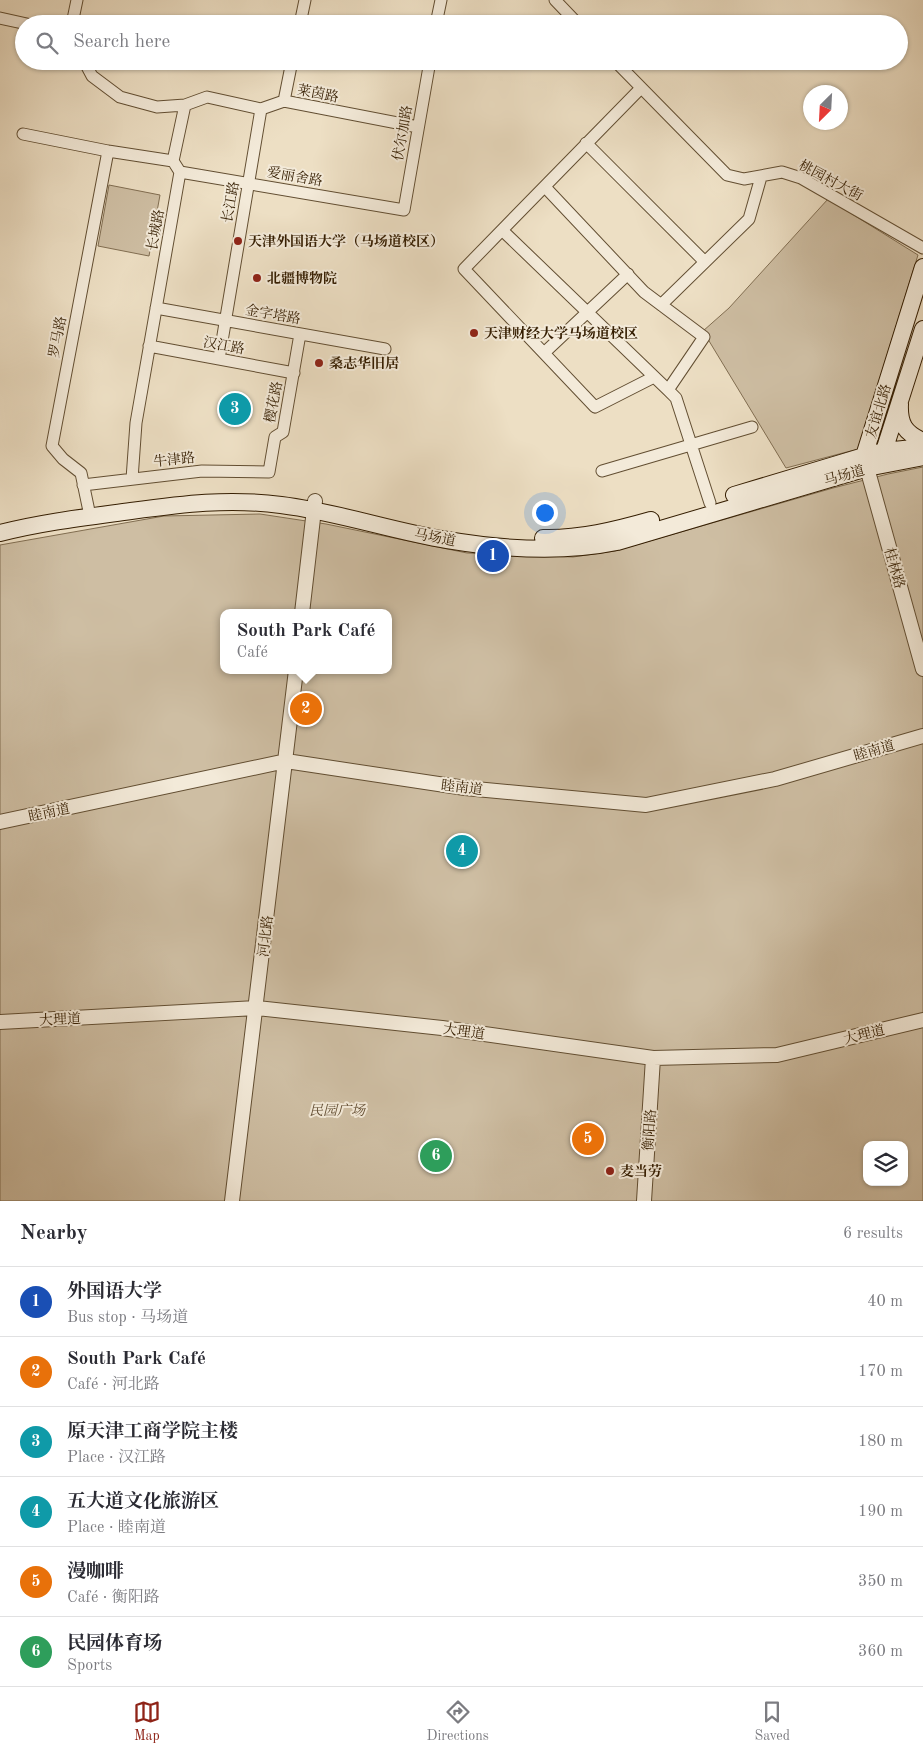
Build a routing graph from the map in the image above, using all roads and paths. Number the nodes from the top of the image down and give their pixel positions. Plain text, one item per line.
1 (77, 0) edge
2 (305, 0) edge
3 (441, 0) edge
4 (555, 0) edge
5 (74, 15) edge
6 (302, 15) edge
7 (438, 15) edge
8 (569, 15) edge
9 (0, 18) edge
10 (15, 21) edge
11 (89, 70) edge
12 (290, 70) edge
13 (428, 70) edge
14 (624, 70) edge
15 (641, 88) junction
16 (284, 102) junction
17 (185, 105) junction
18 (262, 109) junction
19 (418, 127) junction
20 (23, 134) dead end
21 (586, 143) junction
22 (108, 151) junction
23 (173, 161) junction
24 (180, 172) junction
25 (761, 177) junction
26 (249, 184) junction
27 (546, 187) junction
28 (404, 210) joint
29 (502, 230) junction
30 (923, 248) edge
31 (705, 262) junction
32 (923, 267) edge
33 (628, 274) junction
34 (661, 305) junction
35 (156, 308) junction
36 (588, 312) junction
37 (225, 320) junction
38 (923, 329) edge
39 (300, 334) junction
40 (149, 346) junction
41 (385, 349) dead end
42 (544, 353) junction
43 (218, 359) junction
44 (294, 373) junction
45 (654, 377) junction
46 (668, 390) junction
47 (900, 399) junction
48 (752, 427) dead end
49 (923, 441) edge
50 (691, 445) junction
51 (923, 446) edge
52 (884, 451) junction
53 (923, 457) edge
54 (865, 462) junction
55 (602, 471) dead end
56 (269, 472) joint
57 (132, 479) junction
58 (83, 485) junction
59 (710, 503) junction
60 (315, 505) junction
61 (89, 511) junction
62 (0, 524) edge
63 (0, 533) edge
64 (302, 609) edge
65 (923, 669) edge
66 (296, 674) edge
67 (923, 736) edge
68 (286, 761) junction
69 (0, 819) edge
70 (256, 1008) junction
71 (923, 1020) edge
72 (0, 1022) edge
73 (653, 1058) junction
74 (232, 1201) edge
75 (644, 1201) edge

1 - 5 street
2 - 6 street
3 - 7 street
4 - 8 street
9 - 10 street
11 - 17 street
12 - 16 street
13 - 19 street, 伏尔加路
14 - 15 street, 桃园村大街
15 - 21 street
15 - 25 street, 桃园村大街
16 - 18 street, 莱茵路
16 - 19 street, 莱茵路
17 - 18 street, 莱茵路
17 - 23 street
18 - 26 street, 长江路
19 - 28 street, 伏尔加路
20 - 22 street
21 - 27 street
21 - 31 street
22 - 23 street
22 - 58 street, 罗马路
23 - 24 street
24 - 26 street, 爱丽舍路
24 - 35 street, 长城路
25 - 30 street, 桃园村大街
25 - 31 street
26 - 28 street, 爱丽舍路
26 - 37 street, 长江路
27 - 29 street
27 - 33 street
29 - 36 street
29 - 42 street
31 - 34 street
32 - 54 main road, 友谊北路
33 - 34 street
33 - 36 street
34 - 46 street
35 - 37 street, 金字塔路
35 - 40 street, 长城路
36 - 42 street
36 - 45 street
37 - 39 street, 金字塔路
37 - 43 street, 长江路
38 - 47 main road, 友谊北路
39 - 41 street, 金字塔路
39 - 44 street, 樱花路
40 - 43 street, 汉江路
40 - 57 street, 长城路
42 - 45 street
43 - 44 street, 汉江路
44 - 56 street, 樱花路
45 - 46 street
46 - 50 street
47 - 49 main road
47 - 52 main road, 友谊北路
48 - 50 street
50 - 55 street
50 - 59 street
51 - 52 main road
52 - 54 main road, 友谊北路
53 - 54 main road, 马场道
54 - 59 main road, 马场道
54 - 60 main road, 马场道
54 - 65 street, 桂林路
56 - 57 street, 牛津路
57 - 58 street, 牛津路
58 - 61 street, 罗马路
59 - 60 main road, 马场道
60 - 61 main road, 马场道
60 - 64 street
61 - 62 main road, 马场道
61 - 63 main road, 马场道
66 - 68 street, 河北路
67 - 68 street, 睦南道
68 - 69 street, 睦南道
68 - 70 street, 河北路
70 - 72 street, 大理道
70 - 73 street, 大理道
70 - 74 street, 河北路
71 - 73 street, 大理道
73 - 75 street, 衡阳路

